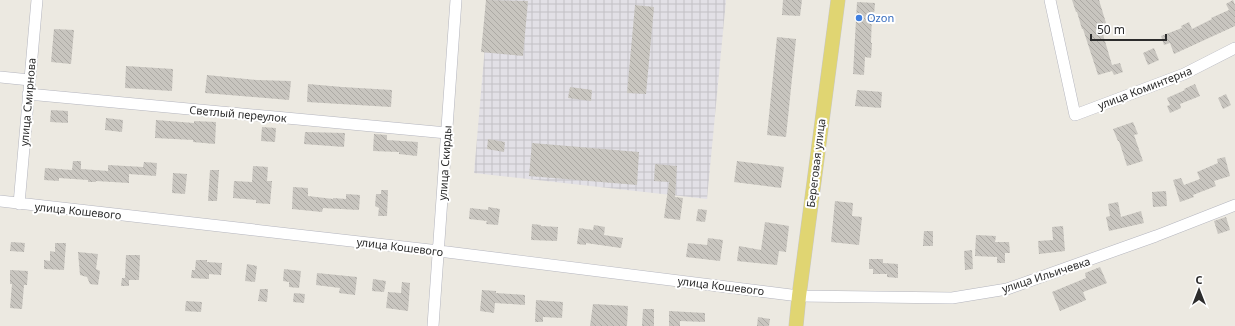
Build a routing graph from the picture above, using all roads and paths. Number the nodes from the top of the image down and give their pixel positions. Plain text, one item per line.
1 (37, 0) edge
2 (456, 0) edge
3 (1050, 0) edge
4 (840, 1) edge
5 (1235, 48) edge
6 (0, 77) edge
7 (30, 80) junction
8 (28, 94) junction
9 (447, 133) junction
10 (0, 201) edge
11 (19, 204) junction
12 (1235, 205) edge
13 (439, 251) junction
14 (799, 296) junction
15 (433, 326) edge
16 (796, 326) edge

1 - 7 street, улица Смирнова
2 - 9 street, улица Скирды
3 - 5 street, улица Коминтерна
4 - 14 main road, Береговая улица
6 - 7 street
7 - 8 street, улица Смирнова
8 - 9 street, Светлый переулок
8 - 11 street, улица Смирнова
9 - 13 street, улица Скирды
10 - 11 street, улица Кошевого
11 - 13 street, улица Кошевого
12 - 14 street, улица Ильичевка
13 - 14 street, улица Кошевого
13 - 15 street, улица Скирды
14 - 16 main road, Береговая улица

